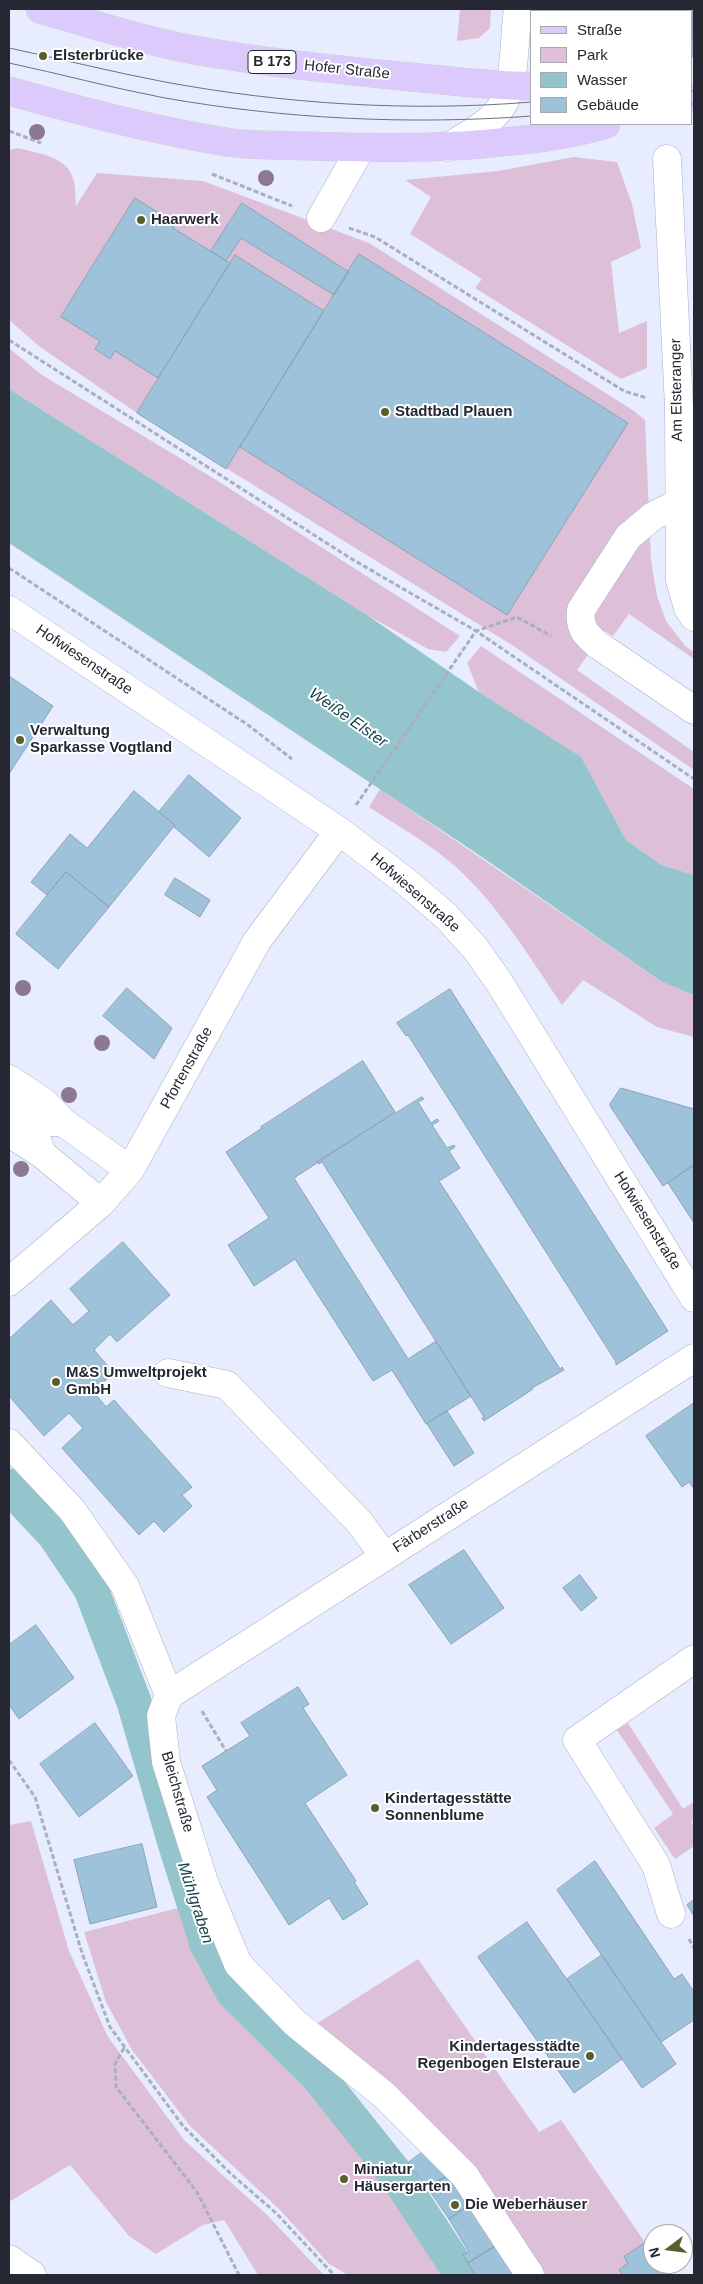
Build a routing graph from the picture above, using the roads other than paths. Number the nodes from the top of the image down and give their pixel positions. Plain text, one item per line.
1 (40, 9) edge
2 (518, 9) edge
3 (521, 86) edge
4 (9, 91) edge
5 (603, 125) edge
6 (448, 147) junction
7 (361, 148) junction
8 (667, 159) dead end
9 (321, 218) road end
10 (679, 503) junction
11 (9, 610) edge
12 (694, 617) edge
13 (694, 710) edge
14 (339, 831) junction
15 (9, 1079) edge
16 (16, 1121) edge
17 (63, 1122) junction
18 (130, 1170) junction
19 (101, 1203) junction
20 (9, 1282) edge
21 (694, 1298) edge
22 (694, 1358) edge
23 (168, 1373) dead end
24 (9, 1443) edge
25 (384, 1556) junction
26 (694, 1659) edge
27 (168, 1695) junction
28 (671, 1914) dead end
29 (9, 2260) edge
30 (32, 2275) edge
31 (530, 2275) edge

1 - 3 main road, Hofer Straße / B 173
2 - 3 street
3 - 6 street
4 - 7 main road
5 - 6 main road
6 - 7 main road
7 - 9 street
8 - 10 street, Am Elsteranger
10 - 12 street, Am Elsteranger
10 - 13 street
11 - 14 street, Hofwiesenstraße
14 - 18 street, Pfortenstraße
14 - 21 street, Hofwiesenstraße
15 - 17 street
16 - 17 street
16 - 19 street
17 - 18 street
18 - 19 street, Pfortenstraße
19 - 20 street, Pfortenstraße
22 - 25 street, Färberstraße
23 - 25 street
24 - 27 street
25 - 27 street, Färberstraße
26 - 28 street
27 - 31 street, Bleichstraße
29 - 30 street

